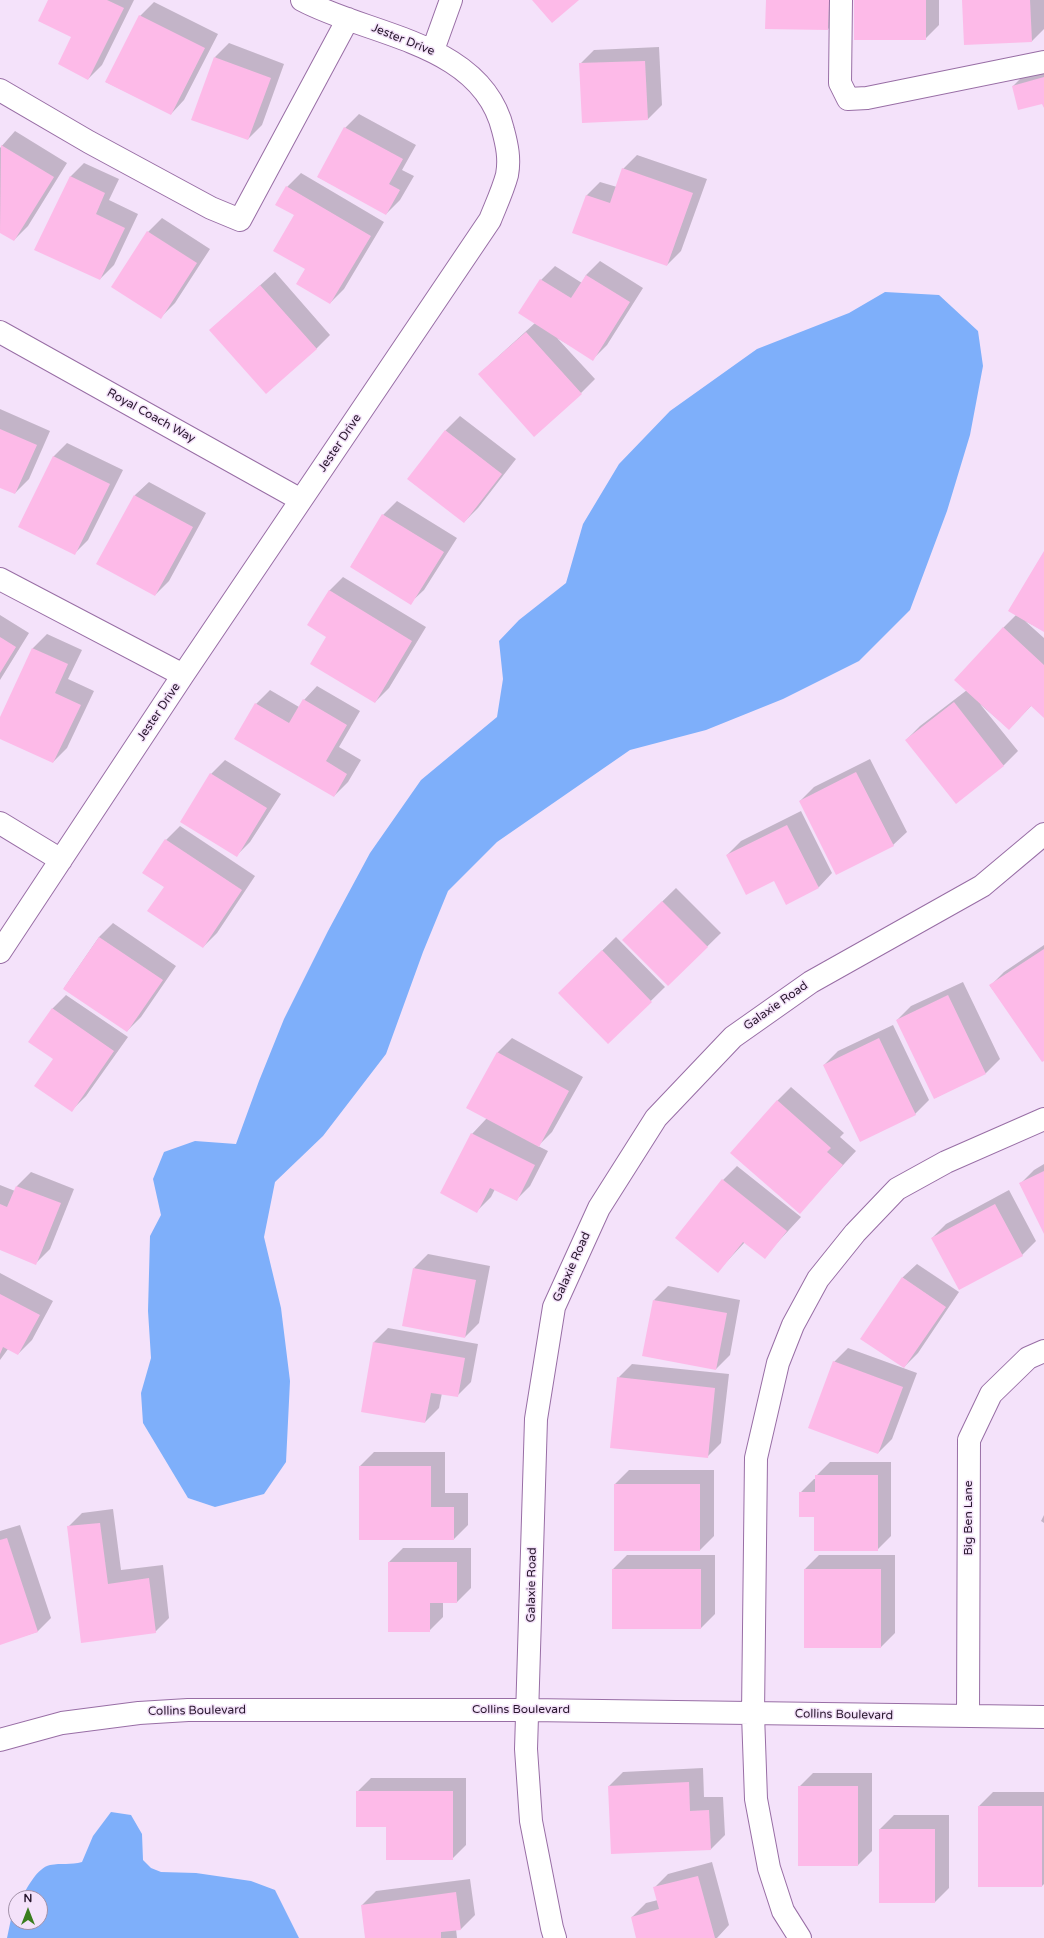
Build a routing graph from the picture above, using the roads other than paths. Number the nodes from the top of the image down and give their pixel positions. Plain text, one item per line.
1 (302, 0) edge
2 (451, 0) edge
3 (841, 0) edge
4 (348, 19) junction
5 (432, 50) junction
6 (1044, 62) edge
7 (0, 90) edge
8 (0, 332) edge
9 (301, 500) junction
10 (0, 579) edge
11 (183, 675) junction
12 (0, 823) edge
13 (1044, 834) edge
14 (61, 860) junction
15 (0, 952) edge
16 (1044, 1120) edge
17 (1044, 1351) edge
18 (529, 1710) junction
19 (753, 1714) junction
20 (968, 1716) junction
21 (1044, 1717) edge
22 (0, 1740) edge
23 (555, 1938) edge
24 (800, 1938) edge

1 - 4 street, Jester Drive
2 - 5 street
3 - 6 street
4 - 5 street, Jester Drive
4 - 7 street
5 - 9 street, Jester Drive
8 - 9 street, Royal Coach Way
9 - 11 street, Jester Drive
10 - 11 street
11 - 14 street, Jester Drive
12 - 14 street
13 - 18 street, Galaxie Road
14 - 15 street, Jester Drive
16 - 19 street
17 - 20 street, Big Ben Lane
18 - 19 street, Collins Boulevard
18 - 22 street, Collins Boulevard
18 - 23 street, Galaxie Road
19 - 20 street, Collins Boulevard
19 - 24 street
20 - 21 street, Collins Boulevard

